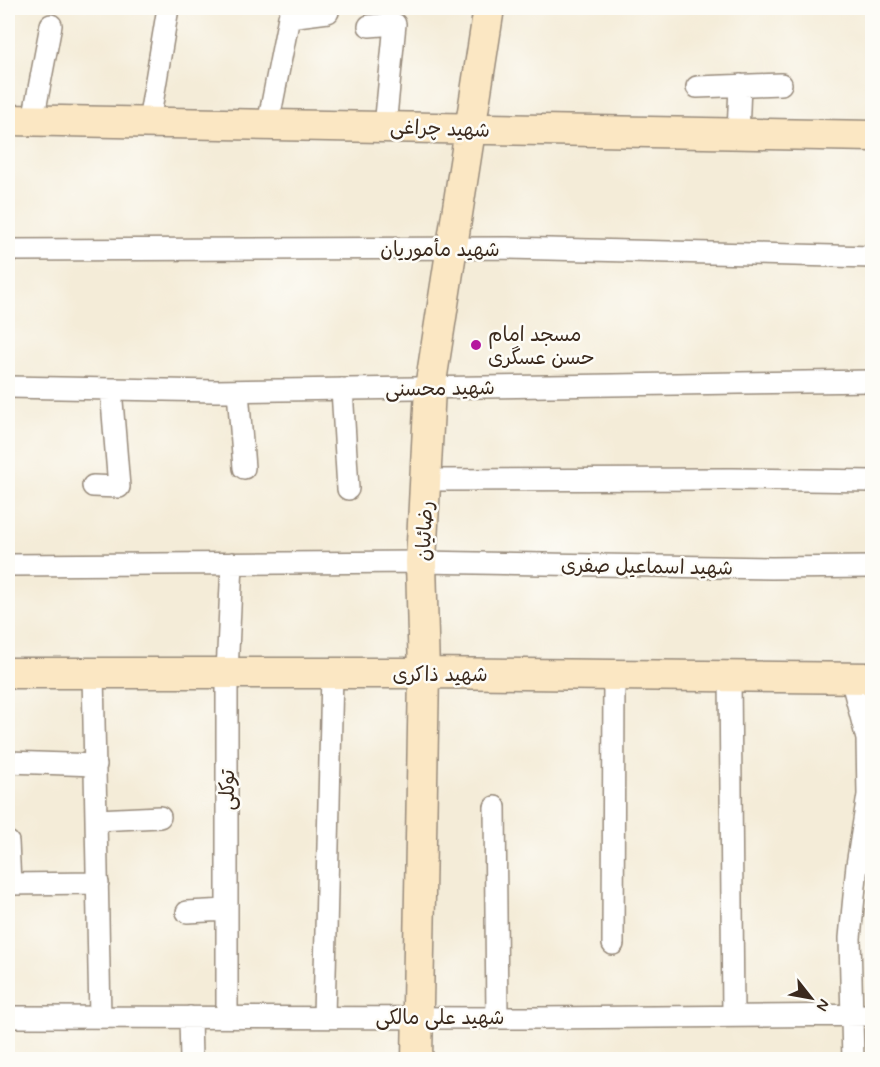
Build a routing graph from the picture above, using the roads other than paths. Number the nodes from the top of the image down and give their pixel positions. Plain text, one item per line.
1 (168, 8) edge
2 (489, 8) edge
3 (328, 12) dead end
4 (51, 25) dead end
5 (369, 26) dead end
6 (781, 84) dead end
7 (740, 86) junction
8 (697, 87) dead end
9 (20, 120) edge
10 (149, 122) junction
11 (268, 124) junction
12 (385, 127) junction
13 (469, 130) junction
14 (738, 134) junction
15 (873, 136) edge
16 (452, 249) junction
17 (8, 250) edge
18 (873, 257) edge
19 (873, 381) edge
20 (8, 387) edge
21 (430, 388) junction
22 (111, 389) junction
23 (342, 389) junction
24 (238, 391) junction
25 (244, 468) dead end
26 (427, 480) junction
27 (873, 481) edge
28 (93, 486) dead end
29 (348, 489) dead end
30 (421, 562) junction
31 (232, 563) junction
32 (8, 565) edge
33 (873, 567) edge
34 (8, 673) edge
35 (93, 673) junction
36 (228, 673) junction
37 (424, 673) junction
38 (332, 674) junction
39 (614, 675) junction
40 (730, 676) junction
41 (862, 678) edge
42 (8, 762) edge
43 (96, 765) junction
44 (495, 807) dead end
45 (160, 817) dead end
46 (97, 820) junction
47 (8, 842) edge
48 (98, 883) junction
49 (9, 884) edge
50 (227, 910) junction
51 (187, 912) dead end
52 (613, 944) dead end
53 (733, 1016) junction
54 (863, 1016) edge
55 (8, 1017) edge
56 (100, 1017) junction
57 (190, 1017) junction
58 (227, 1017) junction
59 (324, 1017) junction
60 (418, 1017) junction
61 (497, 1018) junction
62 (191, 1059) edge
63 (417, 1059) edge
64 (854, 1059) edge

1 - 10 street
2 - 13 street, رضائیان
3 - 11 street
4 - 9 street
5 - 12 street
6 - 7 street
7 - 8 street
7 - 14 street
9 - 10 street, شهید چراغی
10 - 11 street, شهید چراغی
11 - 12 street, شهید چراغی
12 - 13 street, شهید چراغی
13 - 14 street, شهید چراغی
13 - 16 street, رضائیان
14 - 15 street, شهید چراغی
16 - 17 street, شهید مأموریان
16 - 18 street, شهید مأموریان
16 - 21 street, رضائیان
19 - 21 street, شهید محسنی
20 - 22 street, شهید محسنی
21 - 23 street, شهید محسنی
21 - 26 street, رضائیان
22 - 24 street, شهید محسنی
22 - 28 street
23 - 24 street, شهید محسنی
23 - 29 street
24 - 25 street
26 - 27 street
26 - 30 street, رضائیان
30 - 31 street, شهید اسماعیل صفری
30 - 33 street, شهید اسماعیل صفری
30 - 37 street, رضائیان
31 - 32 street, شهید اسماعیل صفری
31 - 36 street, توکلی
34 - 35 street, شهید ذاکری
35 - 36 street, شهید ذاکری
35 - 43 street
36 - 38 street, شهید ذاکری
36 - 50 street, توکلی
37 - 38 street, شهید ذاکری
37 - 39 street, شهید ذاکری
37 - 60 street, رضائیان
38 - 59 street
39 - 40 street, شهید ذاکری
39 - 52 street
40 - 41 street, شهید ذاکری
40 - 53 street
41 - 54 street
42 - 43 street
43 - 46 street
44 - 61 street
45 - 46 street
46 - 48 street
47 - 49 street
48 - 49 street
48 - 56 street
50 - 51 street
50 - 58 street, توکلی
53 - 54 street, شهید علی مالکی
53 - 61 street, شهید علی مالکی
54 - 64 street
55 - 56 street, شهید علی مالکی
56 - 57 street, شهید علی مالکی
57 - 58 street, شهید علی مالکی
57 - 62 street
58 - 59 street, شهید علی مالکی
59 - 60 street, شهید علی مالکی
60 - 61 street, شهید علی مالکی
60 - 63 street, رضائیان

